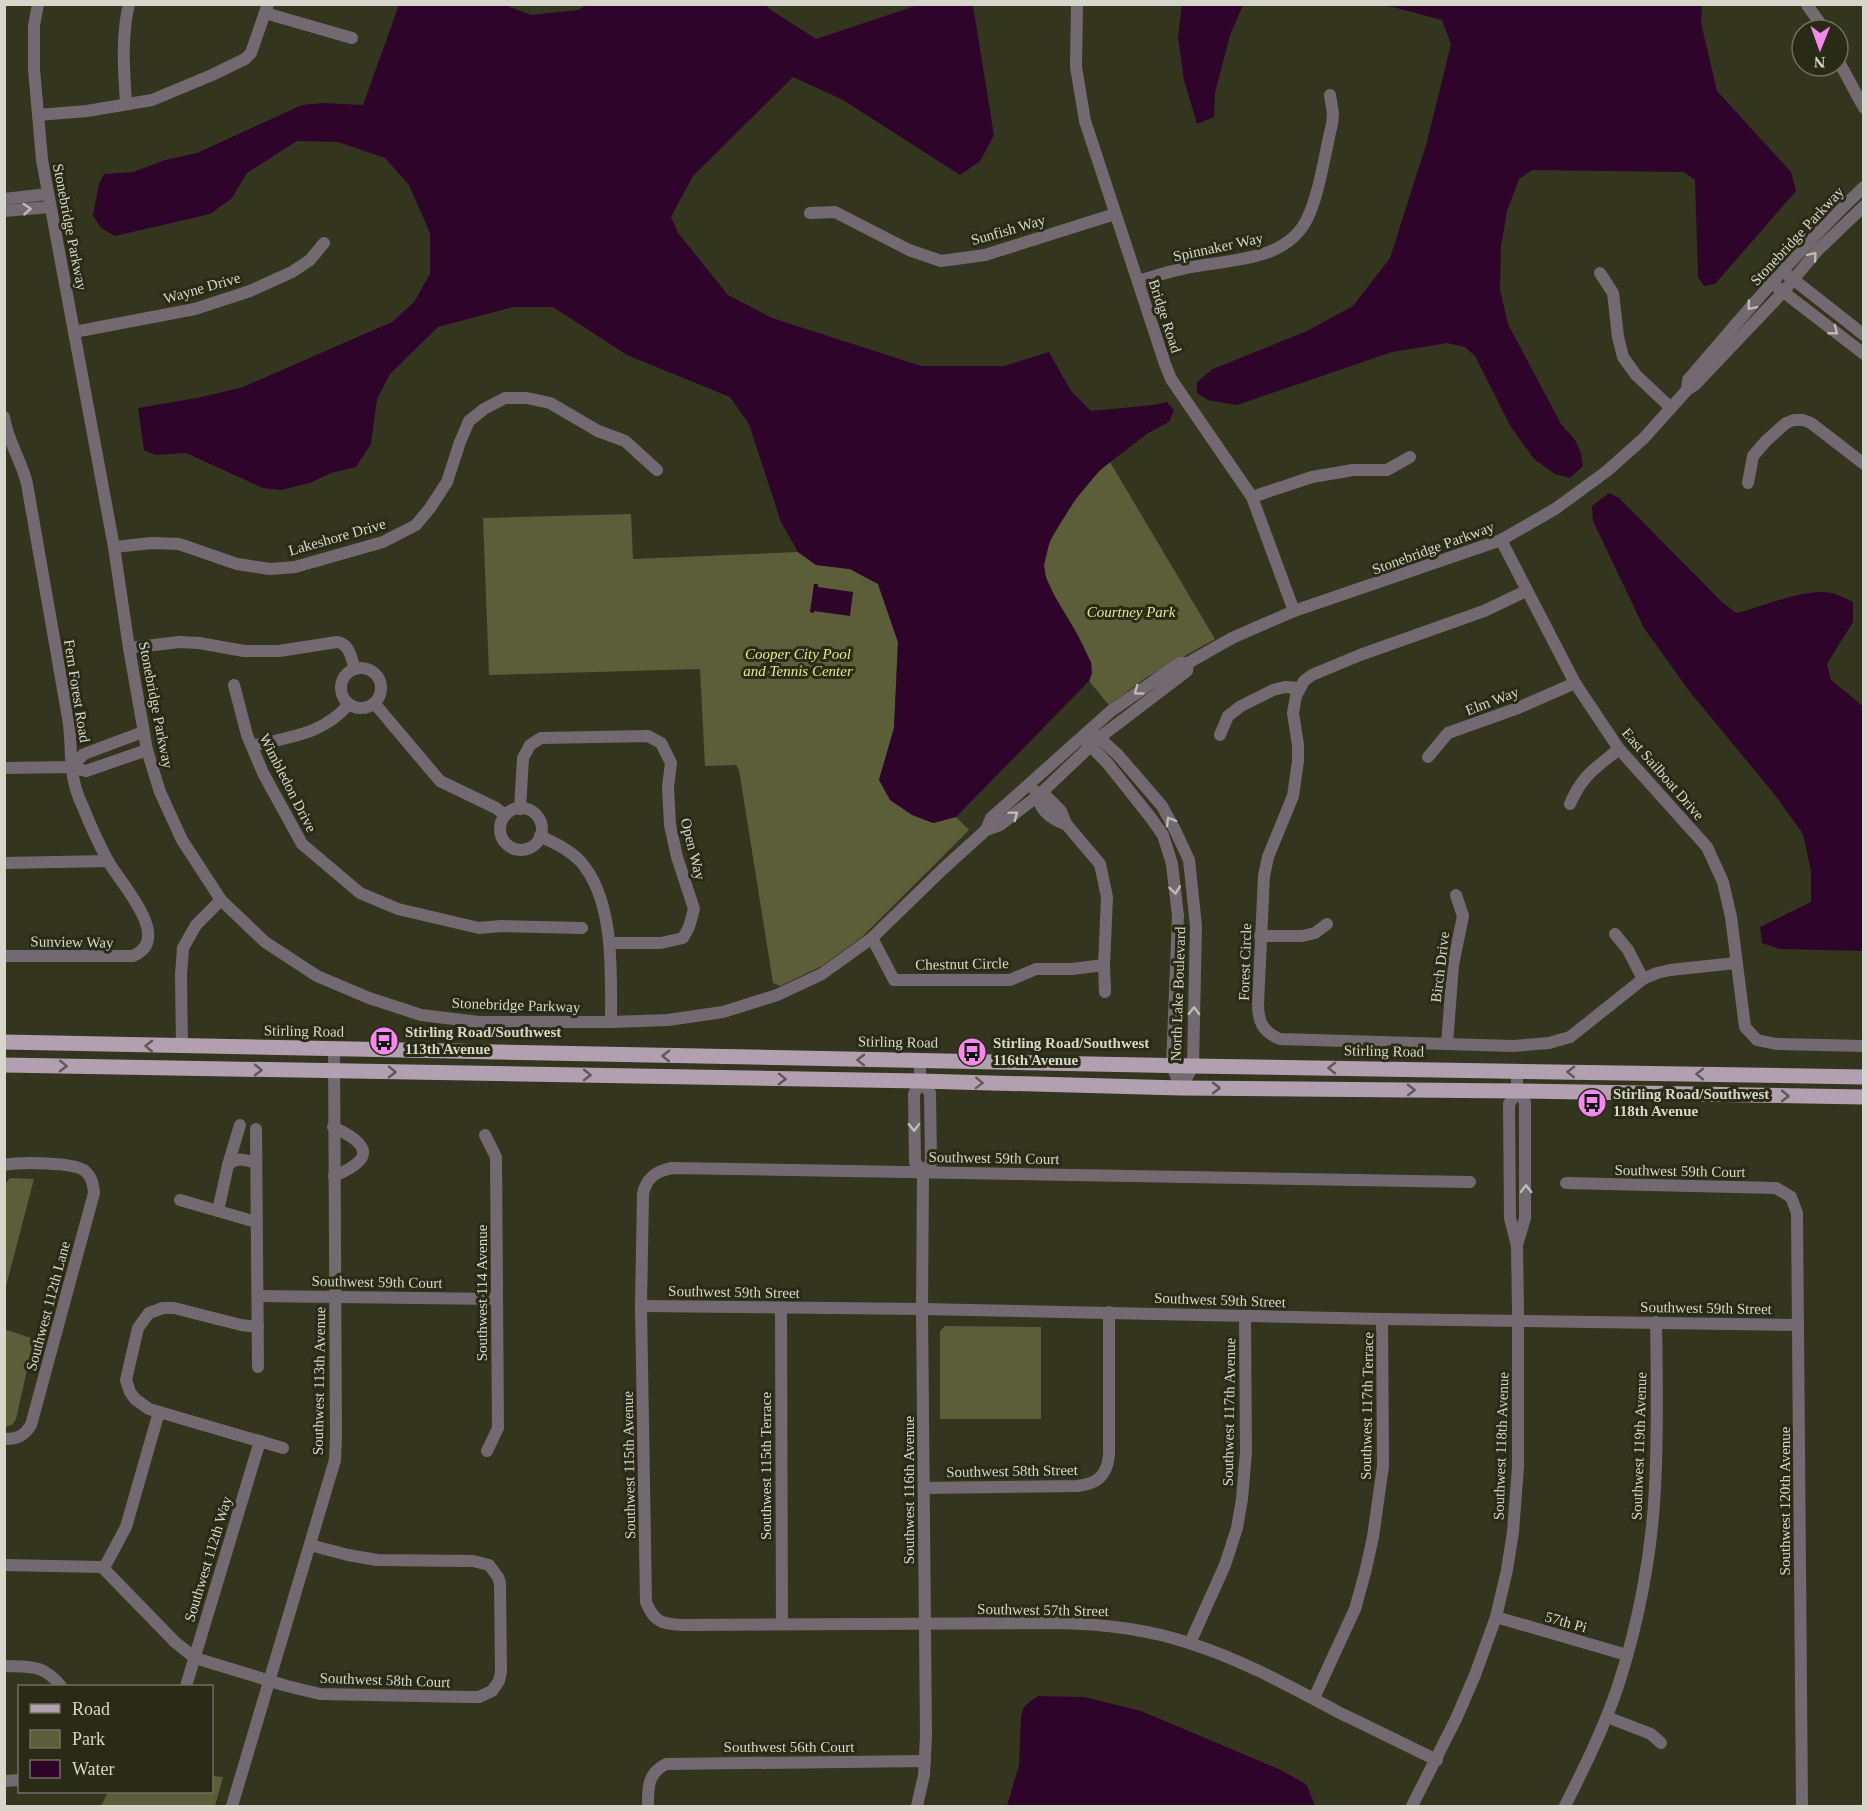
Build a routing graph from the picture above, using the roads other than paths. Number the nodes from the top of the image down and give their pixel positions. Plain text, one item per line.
1 (38, 4) edge
2 (129, 4) edge
3 (1077, 4) edge
4 (1807, 5) edge
5 (266, 9) edge
6 (1816, 18) edge
7 (352, 39) dead end
8 (1847, 78) edge
9 (1330, 94) dead end
10 (126, 104) junction
11 (1863, 108) edge
12 (38, 115) junction
13 (1863, 187) edge
14 (48, 194) junction
15 (4, 199) edge
16 (1863, 206) edge
17 (50, 207) junction
18 (4, 211) edge
19 (810, 213) dead end
20 (1115, 214) junction
21 (324, 243) dead end
22 (1782, 270) junction
23 (1600, 273) dead end
24 (1794, 279) junction
25 (1138, 281) junction
26 (1771, 282) junction
27 (1783, 292) junction
28 (74, 332) junction
29 (1863, 335) edge
30 (1863, 354) edge
31 (1687, 390) junction
32 (1671, 408) junction
33 (4, 417) edge
34 (1410, 457) dead end
35 (1863, 464) edge
36 (657, 470) dead end
37 (1748, 483) dead end
38 (1252, 497) junction
39 (1501, 540) junction
40 (114, 547) junction
41 (1526, 591) junction
42 (1294, 611) junction
43 (129, 648) junction
44 (355, 669) junction
45 (1575, 683) junction
46 (234, 685) dead end
47 (1299, 688) junction
48 (349, 704) junction
49 (375, 704) junction
50 (143, 732) junction
51 (1220, 735) dead end
52 (1090, 738) junction
53 (252, 746) junction
54 (1619, 749) junction
55 (147, 750) junction
56 (1428, 757) dead end
57 (72, 767) junction
58 (4, 768) edge
59 (1029, 783) junction
60 (1040, 795) junction
61 (1570, 804) dead end
62 (520, 809) junction
63 (505, 815) junction
64 (986, 831) junction
65 (540, 836) junction
66 (108, 861) junction
67 (4, 863) edge
68 (1456, 895) dead end
69 (221, 900) junction
70 (1327, 924) dead end
71 (582, 927) dead end
72 (1615, 934) dead end
73 (1260, 936) junction
74 (872, 938) junction
75 (610, 944) junction
76 (139, 953) joint
77 (4, 956) edge
78 (1736, 963) junction
79 (1104, 965) junction
80 (1643, 979) junction
81 (1105, 992) dead end
82 (611, 1022) junction
83 (4, 1042) edge
84 (1447, 1044) junction
85 (1863, 1046) edge
86 (182, 1047) junction
87 (334, 1049) junction
88 (920, 1061) junction
89 (4, 1065) edge
90 (1172, 1066) junction
91 (1193, 1066) junction
92 (334, 1071) junction
93 (1517, 1071) junction
94 (1863, 1077) edge
95 (920, 1081) junction
96 (1181, 1088) junction
97 (1517, 1091) junction
98 (1863, 1097) edge
99 (240, 1125) dead end
100 (333, 1127) junction
101 (256, 1129) dead end
102 (484, 1135) dead end
103 (256, 1163) junction
104 (4, 1165) edge
105 (228, 1165) junction
106 (923, 1172) junction
107 (334, 1176) junction
108 (1470, 1182) dead end
109 (1566, 1183) dead end
110 (1791, 1197) joint
111 (180, 1200) dead end
112 (218, 1211) junction
113 (256, 1222) junction
114 (258, 1296) junction
115 (335, 1296) junction
116 (497, 1299) junction
117 (641, 1306) junction
118 (781, 1308) junction
119 (922, 1309) junction
120 (1109, 1312) junction
121 (1245, 1316) junction
122 (1382, 1319) junction
123 (1518, 1320) junction
124 (1656, 1322) junction
125 (1798, 1325) junction
126 (258, 1327) junction
127 (258, 1367) dead end
128 (159, 1412) junction
129 (4, 1439) edge
130 (260, 1441) junction
131 (283, 1448) dead end
132 (487, 1451) dead end
133 (924, 1488) junction
134 (310, 1545) junction
135 (4, 1565) edge
136 (103, 1567) junction
137 (1496, 1617) junction
138 (657, 1620) joint
139 (782, 1624) junction
140 (925, 1624) junction
141 (1190, 1643) junction
142 (1627, 1655) junction
143 (195, 1658) junction
144 (4, 1666) edge
145 (269, 1680) junction
146 (60, 1685) edge
147 (186, 1685) edge
148 (1314, 1698) junction
149 (1607, 1717) junction
150 (1661, 1743) dead end
151 (1437, 1760) junction
152 (925, 1761) junction
153 (232, 1806) edge
154 (648, 1806) edge
155 (917, 1806) edge
156 (1412, 1806) edge
157 (1565, 1806) edge
158 (1802, 1806) edge

1 - 12 street, Stonebridge Parkway
2 - 10 street
3 - 20 street, Bridge Road
4 - 6 street
5 - 7 street
5 - 10 street
8 - 11 street
9 - 25 street, Spinnaker Way
10 - 12 street
12 - 14 street, Stonebridge Parkway
13 - 22 street, Stonebridge Parkway
14 - 15 street
14 - 17 street, Stonebridge Parkway
24 -> 16 street, Stonebridge Parkway
18 -> 17 street
17 - 28 street, Stonebridge Parkway
19 - 20 street, Sunfish Way
20 - 25 street, Bridge Road
21 - 28 street, Wayne Drive
22 - 24 street
22 - 26 street, Stonebridge Parkway
23 - 32 street
24 - 27 street, Stonebridge Parkway
24 - 29 street
25 - 38 street, Bridge Road
26 - 27 street
26 -> 31 street, Stonebridge Parkway
27 -> 30 street
27 - 31 street, Stonebridge Parkway
28 - 40 street, Stonebridge Parkway
31 - 32 street, Stonebridge Parkway
32 - 39 street, Stonebridge Parkway
33 - 57 street, Fern Forest Road
34 - 38 street
35 - 37 street
36 - 40 street, Lakeshore Drive
38 - 42 street, Bridge Road
39 - 41 street, East Sailboat Drive
39 - 42 street, Stonebridge Parkway
40 - 43 street, Stonebridge Parkway
41 - 45 street, East Sailboat Drive
41 - 47 street
42 - 52 street, Stonebridge Parkway
43 - 44 street
43 - 50 street, Stonebridge Parkway
44 - 48 street
44 - 49 street
45 - 54 street, East Sailboat Drive
45 - 56 street, Elm Way
46 - 53 street, Wimbledon Drive
47 - 51 street
47 - 73 street, Forest Circle
48 - 49 street
48 - 53 street
49 - 63 street
50 - 55 street, Stonebridge Parkway
50 - 57 street
52 - 59 street, Stonebridge Parkway
52 - 60 street, Stonebridge Parkway
52 -> 90 street, North Lake Boulevard
91 -> 52 street, North Lake Boulevard
53 - 71 street, Wimbledon Drive
54 - 61 street
54 - 78 street, East Sailboat Drive
55 - 57 street
55 - 69 street, Stonebridge Parkway
57 - 58 street
57 - 66 street, Fern Forest Road
59 - 60 street
59 - 64 street, Stonebridge Parkway
64 -> 60 street, Stonebridge Parkway
60 - 79 street
62 - 63 street
62 - 65 street
62 - 75 street, Open Way
63 - 65 street
64 - 74 street, Stonebridge Parkway
65 - 75 street
66 - 67 street
66 - 76 street, Fern Forest Road
68 - 84 street, Birch Drive
69 - 82 street, Stonebridge Parkway
69 - 86 street
70 - 73 street
72 - 80 street
73 - 84 street, Forest Circle
74 - 79 street, Chestnut Circle
74 - 82 street, Stonebridge Parkway
75 - 82 street
76 - 77 street, Sunview Way
78 - 80 street, Forest Circle
78 - 85 street, East Sailboat Drive
79 - 81 street
80 - 84 street, Forest Circle
86 -> 83 main road, Stirling Road
86 - 87 main road, Stirling Road
88 -> 87 main road, Stirling Road
87 - 92 street, Southwest 113th Avenue
88 - 90 main road, Stirling Road
88 - 95 street, Southwest 116th Avenue
89 -> 92 main road
90 - 91 main road, Stirling Road
90 - 96 street, North Lake Boulevard
93 -> 91 main road, Stirling Road
91 - 96 street, North Lake Boulevard
92 -> 95 main road
92 - 100 street, Southwest 113th Avenue
94 -> 93 main road, Stirling Road
93 - 97 street, Southwest 118th Avenue
95 -> 96 main road
95 - 106 street, Southwest 116th Avenue
96 -> 97 main road
97 -> 98 main road
97 - 123 street, Southwest 118th Avenue
99 - 105 street
100 - 107 street, Southwest 113th Avenue
100 - 107 street
101 - 103 street
102 - 116 street, Southwest 114 Avenue
103 - 105 street
103 - 113 street
104 - 129 street, Southwest 112th Lane
105 - 112 street
106 - 108 street, Southwest 59th Court
106 - 117 street, Southwest 59th Court
106 - 119 street, Southwest 116th Avenue
107 - 115 street, Southwest 113th Avenue
109 - 110 street, Southwest 59th Court
110 - 125 street, Southwest 120th Avenue
111 - 112 street
112 - 113 street
113 - 114 street
114 - 115 street, Southwest 59th Court
114 - 126 street
115 - 116 street, Southwest 59th Court
115 - 134 street, Southwest 113th Avenue
116 - 132 street, Southwest 114 Avenue
117 - 118 street, Southwest 59th Street
117 - 138 street, Southwest 115th Avenue
118 - 119 street, Southwest 59th Street
118 - 139 street, Southwest 115th Terrace
119 - 120 street, Southwest 59th Street
119 - 133 street, Southwest 116th Avenue
120 - 121 street, Southwest 59th Street
120 - 133 street, Southwest 58th Street
121 - 122 street, Southwest 59th Street
121 - 141 street, Southwest 117th Avenue
122 - 123 street, Southwest 59th Street
122 - 148 street, Southwest 117th Terrace
123 - 124 street, Southwest 59th Street
123 - 137 street, Southwest 118th Avenue
124 - 125 street, Southwest 59th Street
124 - 142 street, Southwest 119th Avenue
125 - 158 street, Southwest 120th Avenue
126 - 127 street
126 - 128 street
128 - 130 street
128 - 136 street
130 - 131 street
130 - 143 street, Southwest 112th Way
133 - 140 street, Southwest 116th Avenue
134 - 145 street, Southwest 113th Avenue
134 - 145 street, Southwest 58th Court
135 - 136 street
136 - 143 street, Southwest 58th Court
137 - 142 street, 57th Pi
137 - 151 street, Southwest 118th Avenue
138 - 139 street, Southwest 57th Street
139 - 140 street, Southwest 57th Street
140 - 141 street, Southwest 57th Street
140 - 152 street, Southwest 116th Avenue
141 - 148 street, Southwest 57th Street
142 - 149 street, Southwest 119th Avenue
143 - 145 street, Southwest 58th Court
143 - 147 street, Southwest 112th Way
144 - 146 street
145 - 153 street, Southwest 113th Avenue
148 - 151 street, Southwest 57th Street
149 - 150 street
149 - 157 street, Southwest 119th Avenue
151 - 156 street, Southwest 118th Avenue
152 - 154 street, Southwest 56th Court
152 - 155 street, Southwest 116th Avenue

